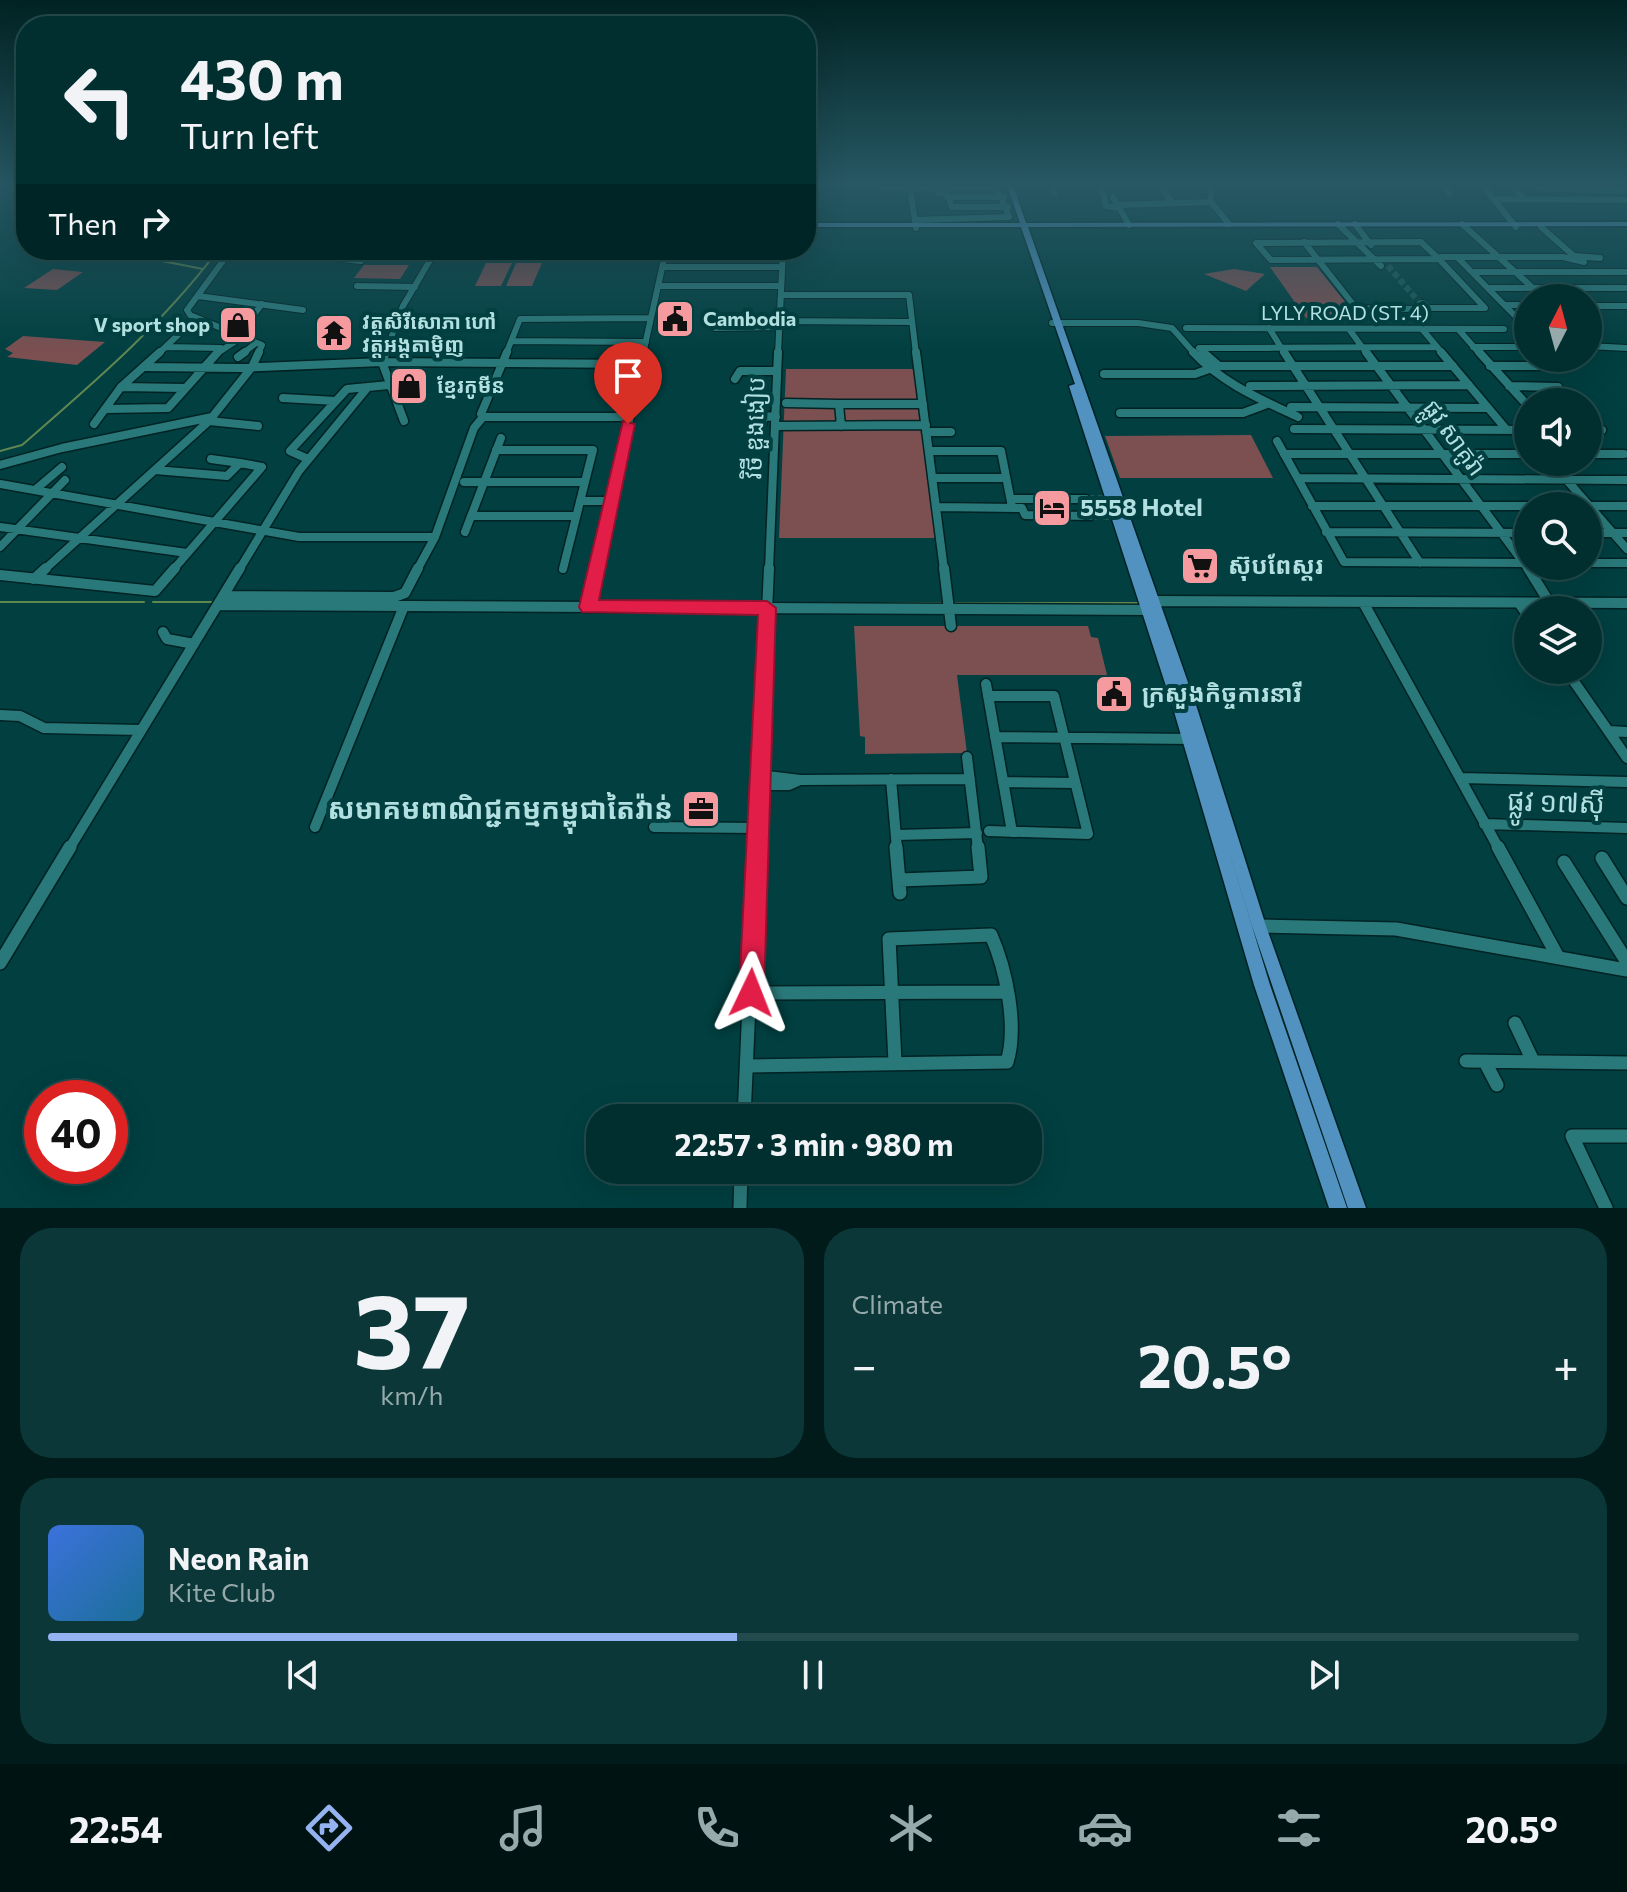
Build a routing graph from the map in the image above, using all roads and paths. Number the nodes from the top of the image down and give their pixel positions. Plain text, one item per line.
1 (1027, 241) edge
2 (1482, 241) edge
3 (1557, 241) edge
4 (1304, 242) junction
5 (1357, 242) junction
6 (1369, 242) junction
7 (1457, 257) junction
8 (1499, 257) junction
9 (1541, 257) junction
10 (1440, 258) junction
11 (1600, 258) dead end
12 (224, 260) edge
13 (353, 260) edge
14 (430, 260) edge
15 (782, 260) edge
16 (1317, 260) junction
17 (361, 261) dead end
18 (1584, 262) dead end
19 (1381, 263) junction
20 (660, 267) edge
21 (782, 267) junction
22 (1473, 272) junction
23 (1515, 272) junction
24 (1558, 272) junction
25 (1627, 272) edge
26 (1528, 284) edge
27 (1572, 284) edge
28 (357, 286) dead end
29 (658, 286) junction
30 (415, 287) junction
31 (1488, 288) junction
32 (1514, 288) edge
33 (1602, 288) edge
34 (1627, 288) edge
35 (781, 290) junction
36 (198, 296) junction
37 (262, 304) junction
38 (1505, 305) junction
39 (1514, 305) edge
40 (1602, 306) edge
41 (1627, 306) edge
42 (1420, 307) junction
43 (303, 310) dead end
44 (1514, 314) edge
45 (651, 318) junction
46 (912, 322) junction
47 (780, 324) junction
48 (1057, 325) junction
49 (715, 328) dead end
50 (1186, 328) dead end
51 (1269, 328) junction
52 (1349, 329) junction
53 (1422, 329) junction
54 (1439, 329) junction
55 (1458, 329) junction
56 (1504, 329) dead end
57 (178, 335) dead end
58 (240, 336) junction
59 (1428, 336) junction
60 (1465, 337) junction
61 (512, 341) junction
62 (646, 342) junction
63 (256, 343) junction
64 (166, 347) junction
65 (1281, 347) junction
66 (1362, 347) junction
67 (1437, 347) junction
68 (1473, 347) junction
69 (1514, 347) edge
70 (1602, 347) edge
71 (221, 348) junction
72 (1623, 348) edge
73 (238, 357) dead end
74 (382, 362) junction
75 (502, 363) junction
76 (641, 364) junction
77 (1294, 366) junction
78 (1376, 366) junction
79 (1453, 366) junction
80 (1490, 366) junction
81 (1514, 366) edge
82 (145, 367) junction
83 (252, 367) junction
84 (203, 368) junction
85 (1209, 369) junction
86 (777, 371) junction
87 (1104, 374) dead end
88 (735, 379) dead end
89 (389, 385) junction
90 (1306, 385) junction
91 (1390, 385) junction
92 (1469, 385) junction
93 (1250, 386) dead end
94 (1509, 386) junction
95 (121, 387) junction
96 (368, 387) junction
97 (1558, 387) dead end
98 (185, 388) junction
99 (1514, 391) edge
100 (283, 398) dead end
101 (336, 401) junction
102 (786, 403) dead end
103 (839, 404) junction
104 (923, 404) junction
105 (1267, 404) junction
106 (1291, 407) dead end
107 (1320, 407) junction
108 (1407, 408) junction
109 (1488, 408) junction
110 (105, 409) junction
111 (1120, 413) dead end
112 (483, 417) junction
113 (629, 417) junction
114 (1298, 417) dead end
115 (210, 419) junction
116 (404, 421) dead end
117 (775, 421) junction
118 (1499, 421) junction
119 (94, 424) dead end
120 (762, 425) dead end
121 (258, 426) dead end
122 (841, 426) junction
123 (1514, 427) edge
124 (926, 429) junction
125 (1294, 429) dead end
126 (1334, 429) junction
127 (1422, 429) junction
128 (1506, 429) junction
129 (1514, 430) edge
130 (951, 432) dead end
131 (501, 438) dead end
132 (1277, 441) dead end
133 (496, 450) junction
134 (929, 451) junction
135 (1284, 454) junction
136 (1350, 454) junction
137 (1440, 454) junction
138 (1514, 454) edge
139 (1602, 454) edge
140 (1624, 454) dead end
141 (211, 459) dead end
142 (308, 459) junction
143 (240, 463) junction
144 (0, 465) edge
145 (62, 467) dead end
146 (155, 470) junction
147 (1566, 476) edge
148 (1567, 476) edge
149 (932, 478) junction
150 (1006, 478) junction
151 (1298, 478) junction
152 (1365, 478) junction
153 (1459, 479) junction
154 (65, 480) dead end
155 (1570, 480) junction
156 (1627, 480) edge
157 (464, 482) dead end
158 (484, 482) junction
159 (585, 482) junction
160 (2, 486) edge
161 (35, 490) junction
162 (1580, 492) edge
163 (52, 493) junction
164 (1111, 499) junction
165 (581, 500) junction
166 (611, 500) junction
167 (1016, 503) junction
168 (116, 504) junction
169 (1312, 506) junction
170 (1383, 506) junction
171 (1479, 506) junction
172 (1514, 506) edge
173 (1602, 506) edge
174 (1627, 506) edge
175 (936, 507) junction
176 (471, 516) junction
177 (576, 516) junction
178 (1602, 516) edge
179 (213, 523) junction
180 (0, 527) edge
181 (16, 529) junction
182 (262, 532) junction
183 (465, 532) dead end
184 (1326, 532) junction
185 (1400, 532) junction
186 (1498, 532) junction
187 (1514, 533) edge
188 (1620, 533) edge
189 (78, 537) junction
190 (435, 537) junction
191 (1627, 541) edge
192 (0, 547) edge
193 (1627, 549) edge
194 (1514, 551) edge
195 (187, 553) junction
196 (1420, 563) junction
197 (1602, 563) edge
198 (1627, 563) edge
199 (1514, 565) edge
200 (563, 569) dead end
201 (0, 575) edge
202 (34, 579) junction
203 (221, 601) junction
204 (1363, 602) junction
205 (1602, 602) edge
206 (1514, 603) edge
207 (1627, 603) edge
208 (589, 604) junction
209 (767, 604) junction
210 (404, 606) junction
211 (1150, 606) junction
212 (949, 609) junction
213 (951, 626) dead end
214 (163, 632) dead end
215 (194, 644) junction
216 (1576, 684) edge
217 (0, 715) edge
218 (140, 730) junction
219 (1609, 731) junction
220 (1627, 732) edge
221 (995, 737) junction
222 (1064, 737) junction
223 (1194, 738) junction
224 (967, 757) dead end
225 (1627, 758) edge
226 (1460, 778) junction
227 (891, 779) junction
228 (970, 779) junction
229 (759, 780) junction
230 (1003, 782) junction
231 (1627, 782) edge
232 (1075, 783) junction
233 (1484, 824) junction
234 (315, 827) dead end
235 (654, 827) dead end
236 (757, 828) junction
237 (1625, 831) edge
238 (983, 832) junction
239 (1012, 832) junction
240 (896, 835) junction
241 (1602, 858) dead end
242 (1564, 862) dead end
243 (899, 880) junction
244 (900, 893) dead end
245 (1627, 898) edge
246 (1259, 926) junction
247 (1558, 957) junction
248 (1627, 962) edge
249 (0, 963) edge
250 (1627, 970) edge
251 (1004, 992) junction
252 (751, 993) junction
253 (890, 993) junction
254 (1515, 1023) dead end
255 (1466, 1061) dead end
256 (1533, 1061) junction
257 (895, 1062) junction
258 (1485, 1062) junction
259 (1627, 1063) edge
260 (747, 1066) junction
261 (1497, 1085) dead end
262 (745, 1104) edge
263 (1627, 1136) edge
264 (741, 1184) edge
265 (740, 1208) edge
266 (1338, 1208) edge
267 (1357, 1208) edge
268 (1606, 1208) edge

1 - 48 main road
2 - 8 street
3 - 11 street
4 - 5 street
4 - 16 street
4 - 16 street
5 - 6 street
5 - 19 street
6 - 10 street
6 - 19 street
7 - 8 street
7 - 10 street
7 - 22 street
8 - 9 street
8 - 23 street
9 - 18 street
9 - 24 street
10 - 19 street
10 - 42 street
12 - 36 street
13 - 17 street
14 - 30 street
15 - 21 street, វិថី ឌួងងៀប
16 - 19 street
16 - 42 street
20 - 21 street
20 - 29 street
21 - 35 street, វិថី ឌួងងៀប
22 - 23 street
22 - 31 street
23 - 24 street
23 - 26 street
24 - 25 street
24 - 27 street
28 - 30 street
29 - 35 street
29 - 45 street
30 - 74 street
31 - 32 street
31 - 38 street
33 - 34 street
35 - 46 street
35 - 47 street, វិថី ឌួងងៀប
36 - 37 street
36 - 58 street
37 - 43 street
37 - 58 street
38 - 39 street
38 - 44 street
40 - 41 street
42 - 54 street
45 - 61 street
45 - 62 street
46 - 47 street
46 - 104 street
47 - 49 street
47 - 86 street, វិថី ឌួងងៀប
48 - 85 street
48 - 164 main road
50 - 51 street, LYLY ROAD (ST. 4)
51 - 52 street, LYLY ROAD (ST. 4)
51 - 65 street
52 - 53 street, LYLY ROAD (ST. 4)
52 - 66 street, ផ្លូវ សាគូរ៉ា
53 - 54 street, LYLY ROAD (ST. 4)
53 - 59 street
54 - 55 street, LYLY ROAD (ST. 4)
54 - 59 street
54 - 60 street
55 - 56 street, LYLY ROAD (ST. 4)
55 - 60 street
57 - 64 street
58 - 63 street
58 - 71 street
59 - 67 street
60 - 68 street
61 - 62 street
61 - 75 street
62 - 76 street
63 - 73 street
63 - 83 street
64 - 71 street
64 - 82 street
65 - 66 street
65 - 77 street
65 - 77 street
66 - 67 street
66 - 78 street, ផ្លូវ សាគូរ៉ា
67 - 79 street
68 - 69 street
68 - 80 street
70 - 72 street
71 - 84 street
74 - 75 street
74 - 83 street
74 - 89 street
75 - 76 street
75 - 112 street
76 - 113 street
77 - 78 street
77 - 90 street
78 - 79 street
78 - 91 street, ផ្លូវ សាគូរ៉ា
79 - 92 street
80 - 81 street
80 - 94 street
82 - 84 street
82 - 95 street
83 - 84 street
83 - 115 street
84 - 98 street
85 - 87 street
85 - 105 street
86 - 88 street
86 - 117 street, វិថី ឌួងងៀប
89 - 96 street
89 - 116 street
90 - 91 street
90 - 93 street
90 - 107 street
91 - 92 street
91 - 108 street, ផ្លូវ សាគូរ៉ា
92 - 109 street
94 - 97 street
94 - 99 street
95 - 98 street
95 - 110 street
96 - 101 street
96 - 142 street
98 - 110 street
100 - 101 street
101 - 142 street
102 - 103 street
103 - 104 street
103 - 122 street
104 - 124 street
105 - 111 street
105 - 114 street
106 - 107 street
107 - 108 street
107 - 126 street
108 - 109 street
108 - 127 street, ផ្លូវ សាគូរ៉ា
109 - 118 street
110 - 119 street
112 - 113 street
112 - 190 street
113 - 166 street
115 - 121 street
115 - 144 street
115 - 146 street
117 - 120 street
117 - 122 street
117 - 209 street, វិថី ឌួងងៀប
118 - 123 street
118 - 128 street
122 - 124 street
124 - 130 street
124 - 134 street
125 - 126 street
126 - 127 street
126 - 136 street
127 - 128 street
127 - 137 street, ផ្លូវ សាគូរ៉ា
128 - 129 street
131 - 133 street
132 - 135 street
133 - 158 street
133 - 159 street
134 - 149 street
134 - 150 street
135 - 136 street
135 - 151 street
136 - 137 street
136 - 152 street
137 - 138 street
137 - 153 street, ផ្លូវ សាគូរ៉ា
139 - 140 street
141 - 143 street
142 - 182 street
143 - 146 street
143 - 179 street
145 - 161 street
146 - 168 street
147 - 155 street
148 - 155 street
149 - 150 street
149 - 175 street
150 - 167 street
151 - 152 street
151 - 169 street
152 - 153 street
152 - 170 street
153 - 155 street
153 - 171 street, ផ្លូវ សាគូរ៉ា
154 - 163 street
155 - 156 street
155 - 162 street
157 - 158 street
158 - 159 street
158 - 176 street
159 - 165 street
160 - 161 street
161 - 163 street
163 - 168 street
163 - 181 street
164 - 211 main road
164 - 211 main road
165 - 166 street
165 - 177 street
166 - 208 street
167 - 167 street
167 - 175 street
168 - 179 street
168 - 189 street
169 - 170 street
169 - 184 street
170 - 171 street
170 - 185 street
171 - 172 street
171 - 186 street, ផ្លូវ សាគូរ៉ា
173 - 174 street
175 - 212 street
176 - 177 street
176 - 183 street
177 - 200 street
178 - 188 street
179 - 182 street
179 - 195 street
180 - 181 street
181 - 189 street
181 - 192 street
182 - 190 street
182 - 203 street
184 - 185 street
184 - 196 street
185 - 186 street
185 - 196 street
186 - 187 street
186 - 194 street, ផ្លូវ សាគូរ៉ា
188 - 191 street
188 - 193 street
189 - 195 street
189 - 202 street
190 - 203 street
195 - 202 street
196 - 199 street
197 - 198 street
201 - 202 street
203 - 210 street
203 - 215 street
204 - 206 street
204 - 211 street
204 - 226 street
205 - 207 street
208 - 209 street
208 - 210 street
209 - 212 street
209 - 229 street, វិថី ឌួងងៀប
210 - 234 street
211 - 212 street
211 - 223 main road
212 - 213 street
214 - 215 street
215 - 218 street
216 - 219 street
217 - 218 street
218 - 249 street
219 - 220 street
219 - 225 street
221 - 222 street
221 - 222 street
221 - 230 street
222 - 223 street
222 - 232 street
223 - 246 main road
223 - 266 main road
224 - 228 street
226 - 231 street
226 - 233 street
227 - 228 street
227 - 229 street
227 - 240 street
228 - 238 street
229 - 236 street, វិថី ឌួងងៀប
230 - 232 street
230 - 239 street
232 - 239 street
233 - 237 street, ផ្លូវ ១៧ស៊ី
233 - 247 street
235 - 236 street
236 - 252 street, វិថី ឌួងងៀប
238 - 239 street
238 - 240 street
238 - 243 street
240 - 243 street
241 - 245 street
242 - 248 street
243 - 244 street
246 - 247 street
246 - 267 main road
247 - 250 street
251 - 253 street
251 - 253 street
251 - 257 street
252 - 253 street
252 - 260 street, វិថី ឌួងងៀប
253 - 257 street
254 - 256 street
255 - 258 street
256 - 258 street
256 - 259 street
257 - 260 street
258 - 261 street
260 - 262 street, វិថី ឌួងងៀប
263 - 268 street
264 - 265 street

